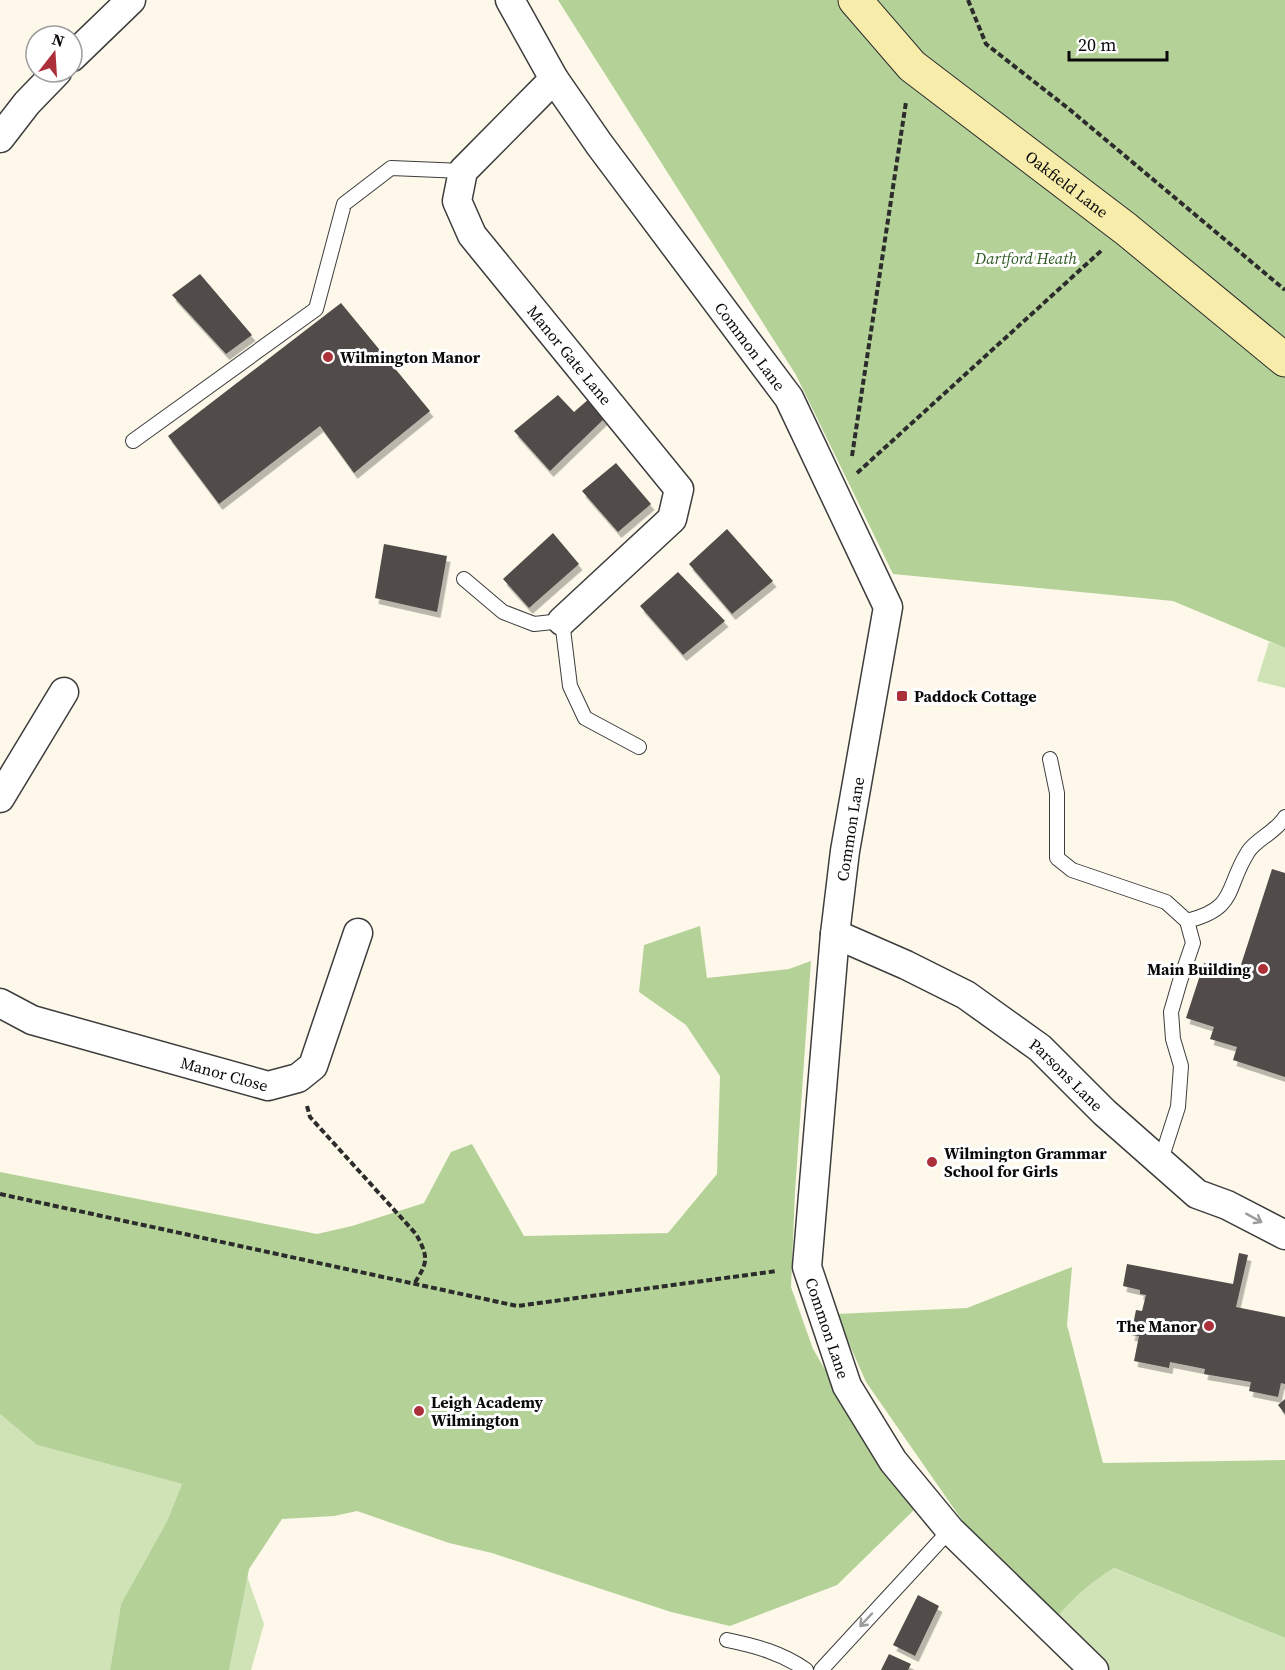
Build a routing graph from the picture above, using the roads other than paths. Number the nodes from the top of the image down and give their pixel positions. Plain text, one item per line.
1 (510, 0) edge
2 (855, 0) edge
3 (113, 6) edge
4 (84, 42) edge
5 (554, 79) junction
6 (45, 84) edge
7 (0, 138) edge
8 (462, 171) junction
9 (1285, 360) edge
10 (133, 441) dead end
11 (464, 579) dead end
12 (562, 621) junction
13 (64, 692) dead end
14 (639, 747) dead end
15 (1050, 759) dead end
16 (0, 798) edge
17 (1285, 817) edge
18 (1187, 921) junction
19 (358, 933) dead end
20 (835, 934) junction
21 (0, 1003) edge
22 (1160, 1163) junction
23 (1285, 1235) edge
24 (950, 1530) junction
25 (727, 1640) dead end
26 (806, 1670) edge
27 (821, 1670) edge
28 (1094, 1670) edge

1 - 5 street, Common Lane
2 - 9 street, Oakfield Lane
3 - 4 street
5 - 8 street
5 - 20 street, Common Lane
6 - 7 street
8 - 10 lane
8 - 12 street, Manor Gate Lane
11 - 12 lane
12 - 14 lane
13 - 16 street
15 - 18 lane
17 - 18 lane
18 - 22 lane
19 - 21 street, Manor Close
20 - 22 street, Parsons Lane
20 - 24 street, Common Lane
22 -> 23 street, Parsons Lane
24 -> 27 lane
24 - 28 street, Common Lane
25 - 26 lane

